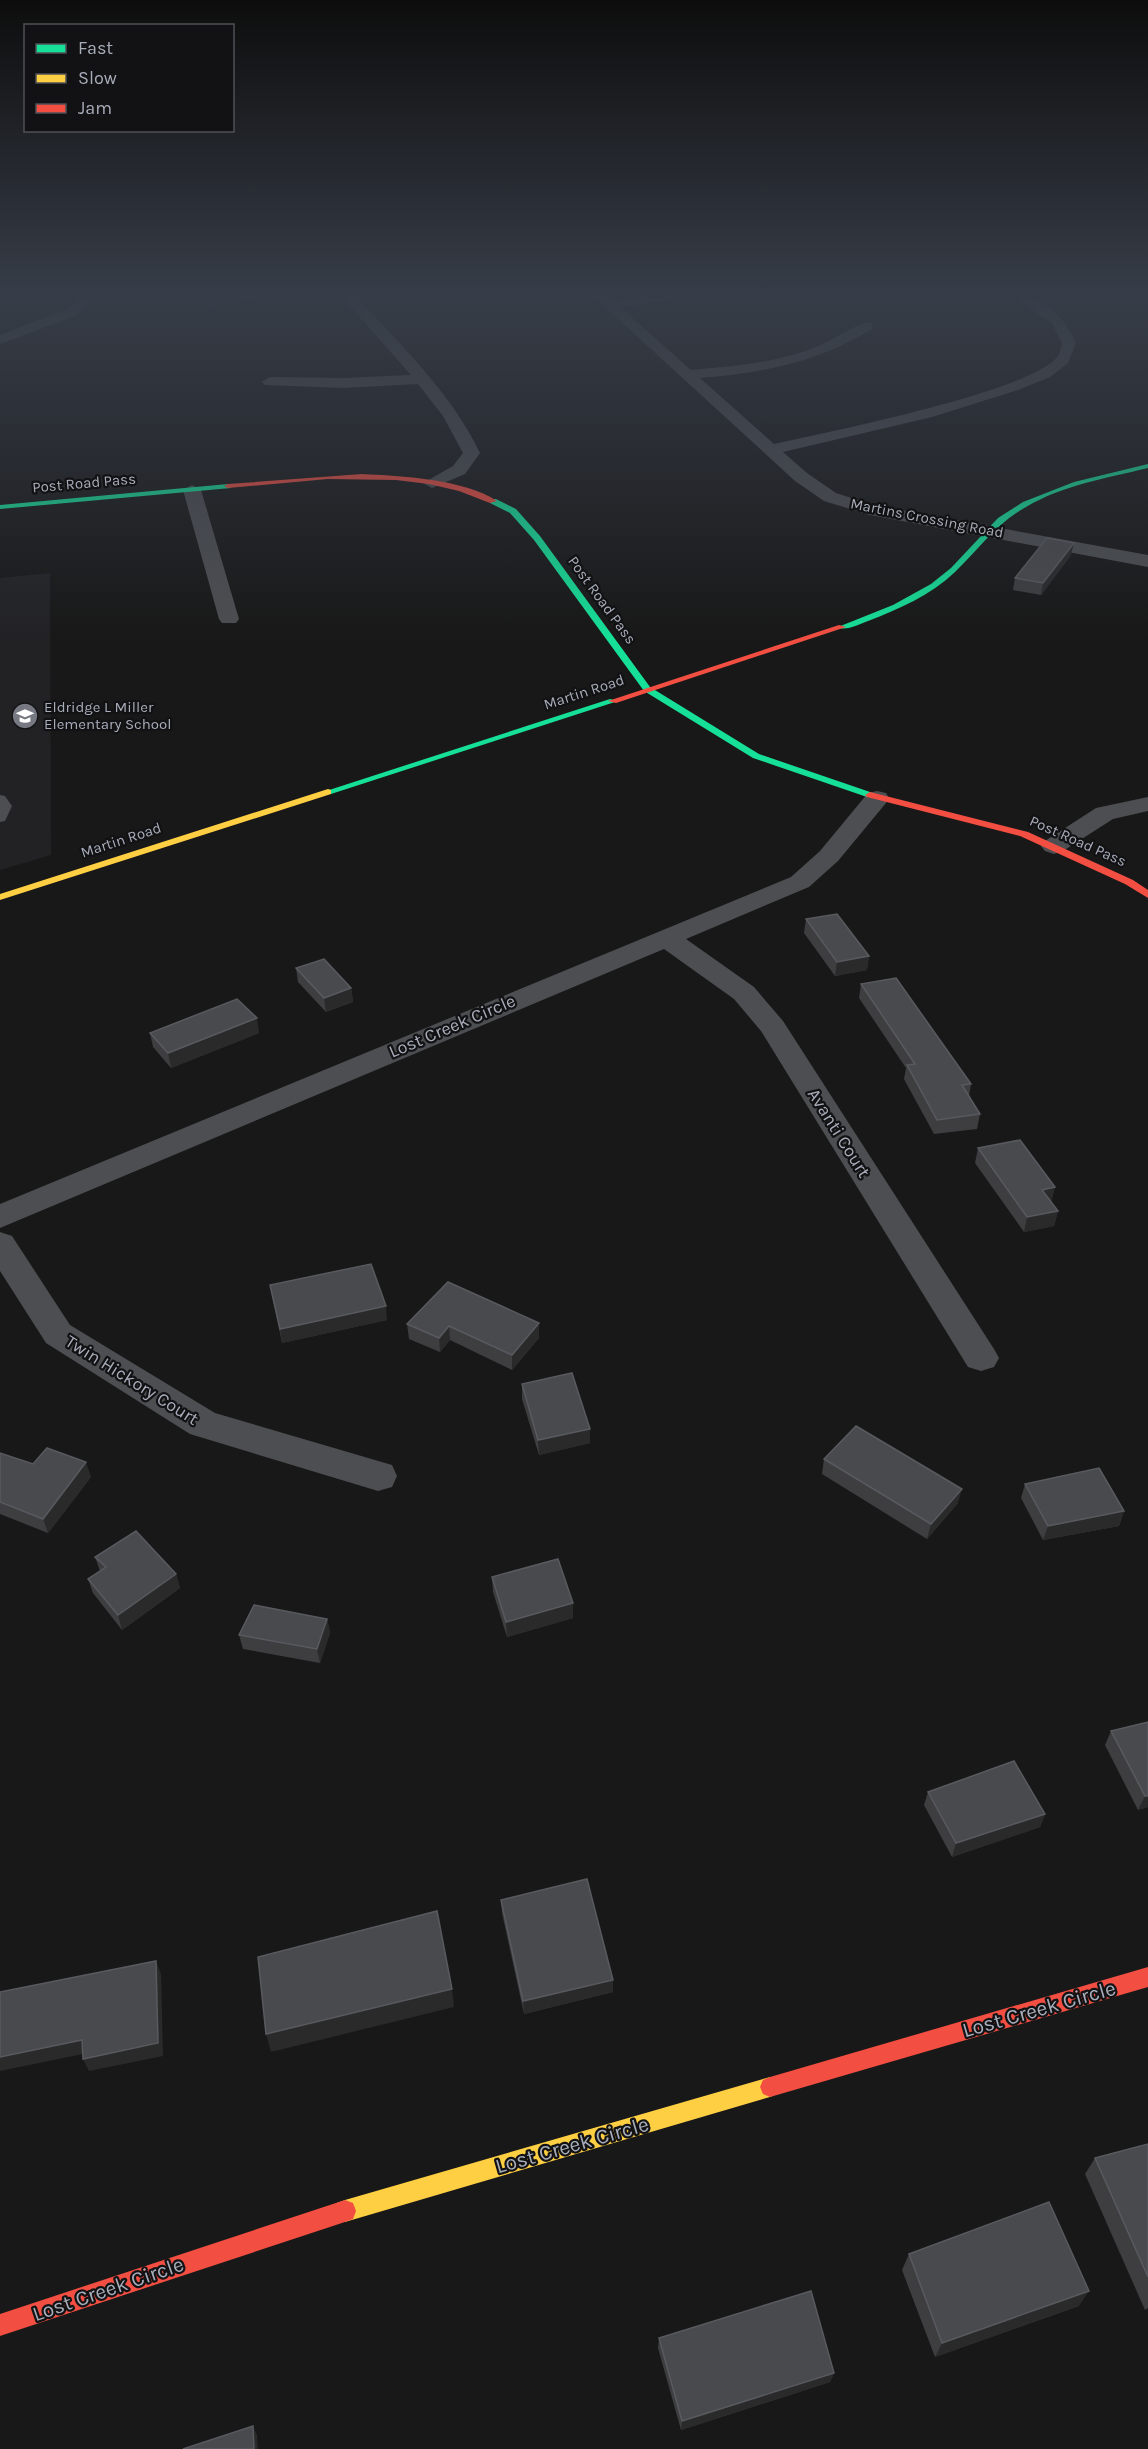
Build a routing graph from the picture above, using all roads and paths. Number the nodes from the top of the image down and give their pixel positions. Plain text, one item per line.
1 (446, 410) edge
2 (728, 410) edge
3 (934, 410) edge
4 (772, 449) junction
5 (1148, 466) edge
6 (432, 483) junction
7 (192, 490) junction
8 (0, 507) edge
9 (988, 531) junction
10 (1148, 561) edge
11 (229, 619) dead end
12 (647, 689) junction
13 (877, 798) junction
14 (0, 799) edge
15 (1148, 804) edge
16 (0, 818) edge
17 (1054, 846) junction
18 (2, 894) edge
19 (1148, 895) edge
20 (665, 937) junction
21 (0, 1217) edge
22 (0, 1244) edge
23 (981, 1358) dead end
24 (378, 1476) dead end
25 (1148, 1977) edge
26 (0, 2325) edge

1 - 6 street
2 - 4 street, Martins Crossing Road
3 - 4 street
4 - 9 street, Martins Crossing Road
5 - 9 street, Martin Road
6 - 7 street, Post Road Pass
6 - 12 street, Post Road Pass
7 - 8 street, Post Road Pass
7 - 11 street
9 - 10 street, Martins Crossing Road
9 - 12 street, Martin Road
12 - 13 street, Post Road Pass
12 - 18 street, Martin Road
13 - 17 street, Post Road Pass
13 - 20 street, Lost Creek Circle
14 - 16 lane
15 - 17 street
17 - 19 street, Post Road Pass
20 - 21 street, Lost Creek Circle
20 - 23 street, Avanti Court
22 - 24 street, Twin Hickory Court
25 - 26 street, Lost Creek Circle

